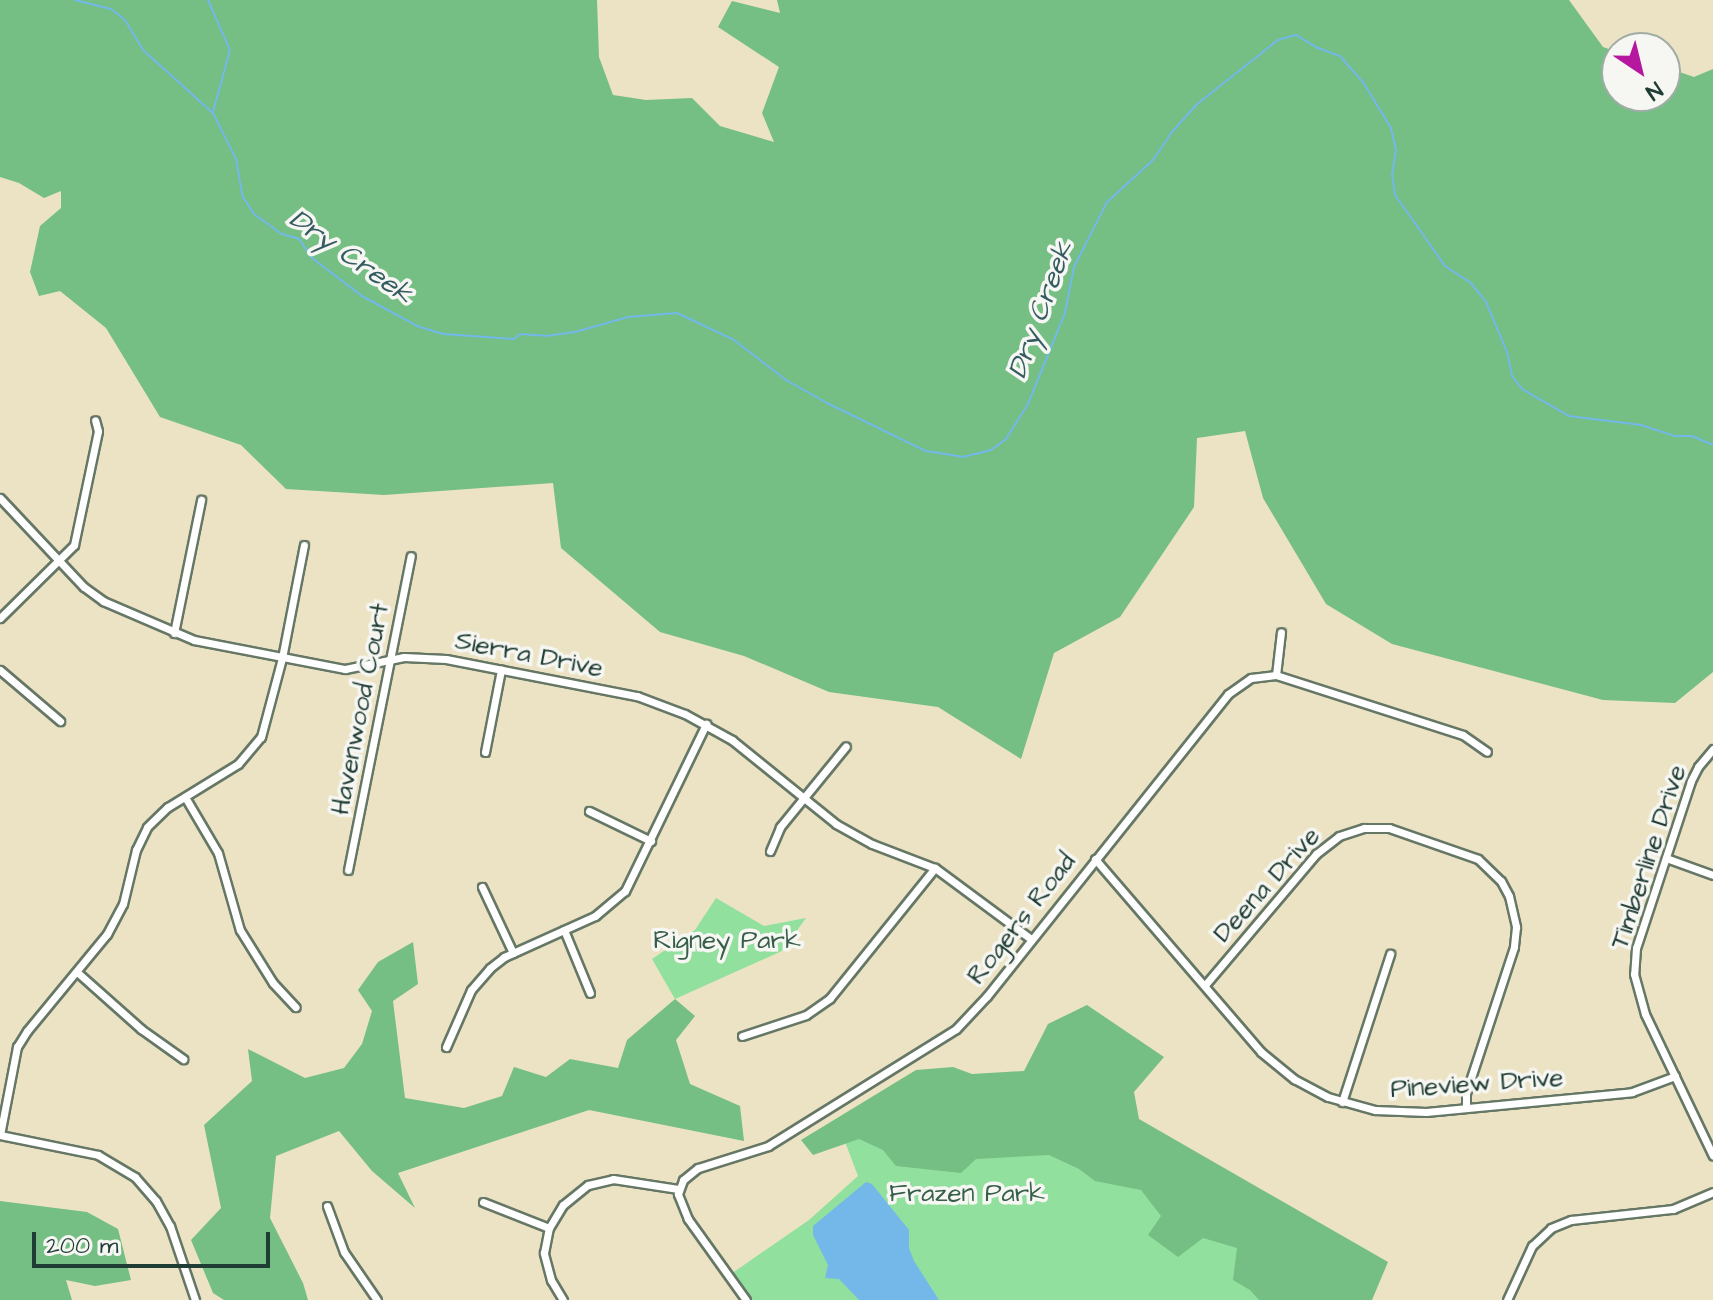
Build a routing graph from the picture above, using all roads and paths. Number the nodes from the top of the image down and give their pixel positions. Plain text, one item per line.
1 (95, 420) dead end
2 (0, 498) edge
3 (201, 500) dead end
4 (304, 545) dead end
5 (411, 556) dead end
6 (59, 559) junction
7 (0, 618) edge
8 (1281, 632) dead end
9 (174, 633) junction
10 (282, 658) junction
11 (392, 660) junction
12 (0, 670) edge
13 (501, 670) junction
14 (1276, 675) junction
15 (60, 721) dead end
16 (706, 724) junction
17 (846, 746) dead end
18 (1713, 749) edge
19 (485, 752) dead end
20 (1487, 752) dead end
21 (185, 797) junction
22 (804, 797) junction
23 (589, 811) dead end
24 (651, 841) junction
25 (770, 851) dead end
26 (1666, 858) junction
27 (1095, 859) junction
28 (935, 868) junction
29 (348, 870) dead end
30 (1713, 875) edge
31 (482, 887) dead end
32 (564, 930) junction
33 (1031, 939) junction
34 (513, 953) junction
35 (1390, 954) dead end
36 (77, 972) junction
37 (1205, 985) junction
38 (590, 993) dead end
39 (295, 1007) dead end
40 (742, 1036) dead end
41 (446, 1047) dead end
42 (183, 1059) dead end
43 (1675, 1076) junction
44 (1342, 1102) junction
45 (1466, 1108) junction
46 (0, 1135) edge
47 (1713, 1156) edge
48 (678, 1189) junction
49 (1713, 1192) edge
50 (483, 1202) dead end
51 (327, 1206) dead end
52 (549, 1228) junction
53 (195, 1300) edge
54 (377, 1300) edge
55 (563, 1300) edge
56 (746, 1300) edge
57 (1507, 1300) edge

1 - 6 street
2 - 6 street, Sierra Drive
3 - 9 street
4 - 10 street
5 - 11 street, Havenwood Court
6 - 7 street
6 - 9 street, Sierra Drive
8 - 14 street
9 - 10 street, Sierra Drive
10 - 11 street, Sierra Drive
10 - 21 street
11 - 13 street, Sierra Drive
11 - 29 street, Havenwood Court
12 - 15 street
13 - 16 street, Sierra Drive
13 - 19 street
14 - 20 street
14 - 27 street, Rogers Road
16 - 22 street, Sierra Drive
16 - 24 street
17 - 22 street
18 - 26 street, Timberline Drive
21 - 36 street
21 - 39 street
22 - 25 street
22 - 28 street, Sierra Drive
23 - 24 street
24 - 32 street
26 - 30 street
26 - 43 street, Timberline Drive
27 - 33 street, Rogers Road
27 - 37 street, Pineview Drive
28 - 33 street, Sierra Drive
28 - 40 street
31 - 34 street
32 - 34 street
32 - 38 street
33 - 48 street, Rogers Road
34 - 41 street
35 - 44 street
36 - 42 street
36 - 46 street
37 - 44 street, Pineview Drive
37 - 45 street, Deena Drive
43 - 45 street, Pineview Drive
43 - 47 street, Timberline Drive
44 - 45 street, Pineview Drive
46 - 53 street
48 - 52 street
48 - 56 street
49 - 57 street
50 - 52 street
51 - 54 street
52 - 55 street

